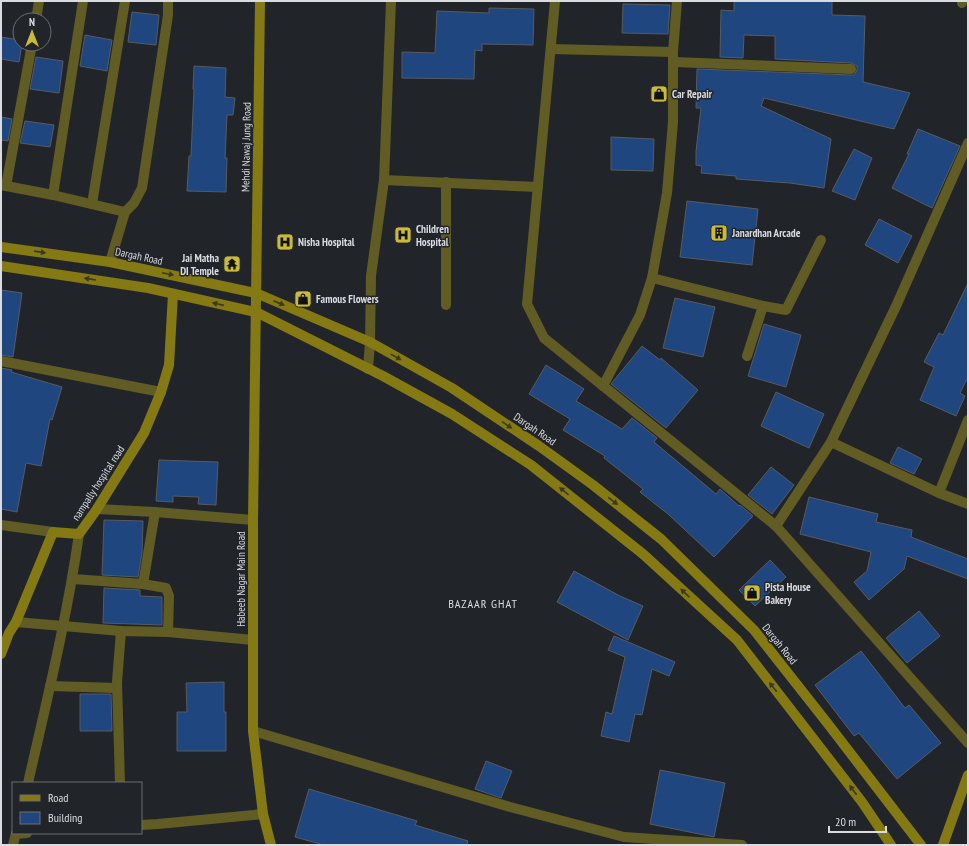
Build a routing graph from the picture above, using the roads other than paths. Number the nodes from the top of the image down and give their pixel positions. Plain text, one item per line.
1 (39, 1) edge
2 (83, 1) edge
3 (125, 1) edge
4 (168, 1) edge
5 (260, 1) edge
6 (391, 1) edge
7 (555, 1) edge
8 (677, 1) edge
9 (37, 12) edge
10 (551, 49) junction
11 (30, 52) edge
12 (674, 57) junction
13 (851, 69) dead end
14 (968, 143) edge
15 (384, 180) junction
16 (446, 182) junction
17 (4, 185) edge
18 (538, 187) junction
19 (53, 195) junction
20 (92, 204) junction
21 (125, 212) junction
22 (821, 240) dead end
23 (1, 247) edge
24 (110, 262) junction
25 (1, 266) edge
26 (652, 278) junction
27 (256, 293) junction
28 (173, 294) junction
29 (446, 305) dead end
30 (763, 306) junction
31 (256, 312) junction
32 (370, 342) junction
33 (747, 356) dead end
34 (1, 361) edge
35 (368, 369) junction
36 (603, 386) junction
37 (161, 392) junction
38 (968, 420) edge
39 (831, 442) junction
40 (939, 493) junction
41 (968, 504) edge
42 (97, 509) junction
43 (155, 512) junction
44 (253, 520) junction
45 (1, 525) edge
46 (776, 526) junction
47 (53, 532) junction
48 (79, 534) junction
49 (73, 579) junction
50 (143, 584) junction
51 (16, 622) junction
52 (64, 626) junction
53 (121, 631) junction
54 (168, 632) junction
55 (5, 634) edge
56 (253, 640) junction
57 (1, 654) edge
58 (50, 686) junction
59 (117, 688) junction
60 (253, 731) junction
61 (968, 743) edge
62 (968, 775) edge
63 (28, 782) edge
64 (120, 782) edge
65 (263, 814) junction
66 (142, 825) edge
67 (16, 834) edge
68 (623, 841) edge
69 (12, 845) edge
70 (271, 845) edge
71 (742, 845) edge
72 (891, 845) edge
73 (921, 845) edge
74 (944, 845) edge

1 - 9 street
2 - 19 street
3 - 20 street
4 - 21 street
5 - 27 main road, Mehdi Nawaj Jung Road
6 - 15 street
7 - 10 street
8 - 12 street
10 - 12 street
10 - 18 street
11 - 17 street
12 - 13 street
12 - 26 street
14 - 39 street
15 - 16 street
15 - 32 street
16 - 18 street
16 - 29 street
17 - 19 street
18 - 36 street
19 - 20 street
20 - 21 street
21 - 24 street
22 - 30 street
23 -> 24 main road, Dargah Road
24 -> 27 main road, Dargah Road
28 -> 25 main road
26 - 30 street
26 - 36 street
27 - 31 main road, Mehdi Nawaj Jung Road
27 -> 32 main road, Dargah Road
31 -> 28 main road
28 - 37 main road, nampally hospital road
30 - 33 street
31 - 35 main road
31 - 44 main road, Habeeb Nagar Main Road
32 - 35 street
32 -> 73 main road, Dargah Road
34 - 37 street
72 -> 35 main road
36 - 46 street
37 - 42 main road, nampally hospital road
38 - 40 street
39 - 40 street
39 - 46 street
40 - 41 street
42 - 43 street
42 - 48 main road, nampally hospital road
43 - 44 street
43 - 50 street
44 - 56 main road, Habeeb Nagar Main Road
45 - 47 street
46 - 61 street
47 - 48 main road, nampally hospital road
47 - 51 main road
48 - 49 street
49 - 50 street
49 - 52 street
50 - 54 street
51 - 52 street
51 - 55 main road
52 - 53 street
52 - 58 street
53 - 54 street
53 - 59 street
54 - 56 street
55 - 57 main road
56 - 60 main road, Habeeb Nagar Main Road
58 - 59 street
58 - 63 street
59 - 64 street
60 - 65 main road, Habeeb Nagar Main Road
60 - 68 street
62 - 74 main road
65 - 66 street
65 - 70 main road, Habeeb Nagar Main Road
67 - 69 street
68 - 71 street

